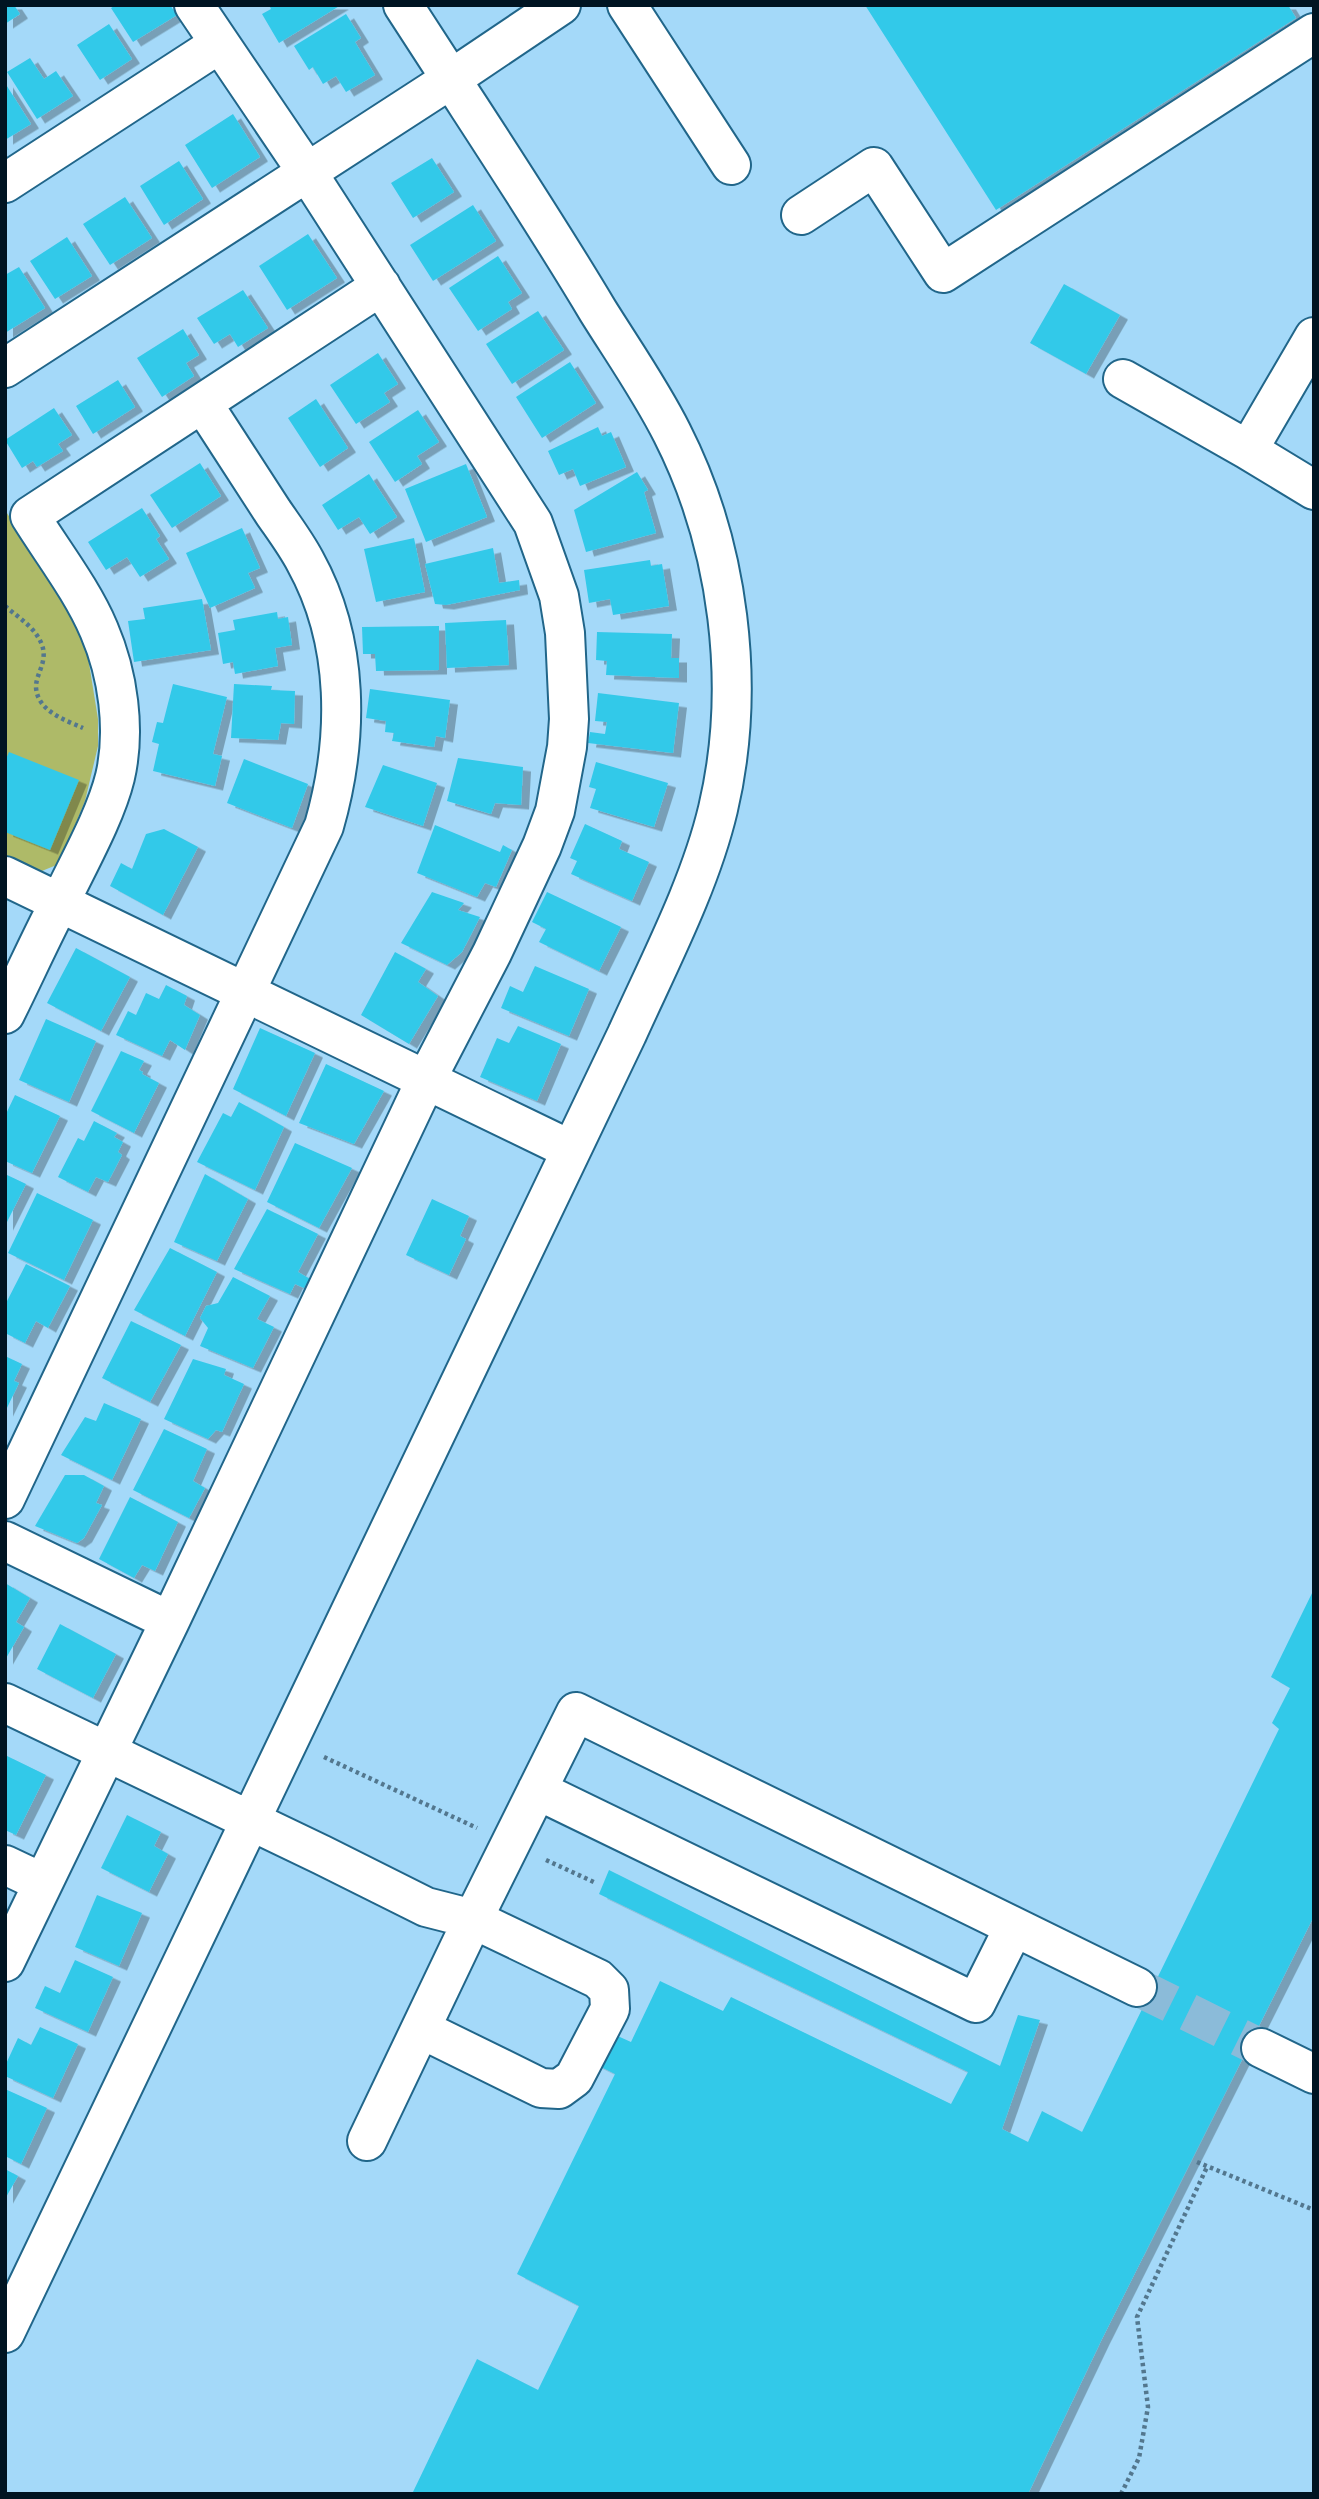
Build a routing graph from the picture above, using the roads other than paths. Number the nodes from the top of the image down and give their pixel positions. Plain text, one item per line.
1 (194, 5) edge
2 (403, 5) edge
3 (561, 5) edge
4 (627, 5) edge
5 (1314, 33) edge
6 (219, 44) junction
7 (451, 79) junction
8 (731, 165) dead end
9 (307, 172) junction
10 (5, 183) edge
11 (800, 215) dead end
12 (381, 286) junction
13 (1314, 337) edge
14 (5, 368) edge
15 (1123, 379) dead end
16 (202, 404) junction
17 (1248, 450) junction
18 (1314, 490) edge
19 (5, 876) edge
20 (59, 902) junction
21 (245, 991) junction
22 (5, 1014) edge
23 (426, 1080) junction
24 (571, 1150) junction
25 (5, 1499) edge
26 (5, 1541) edge
27 (170, 1621) junction
28 (5, 1703) edge
29 (105, 1751) junction
30 (537, 1790) junction
31 (250, 1821) junction
32 (5, 1865) edge
33 (43, 1883) junction
34 (473, 1919) junction
35 (1014, 1927) junction
36 (5, 1962) edge
37 (1137, 1987) tunnel mouth
38 (421, 2029) junction
39 (1261, 2048) tunnel mouth
40 (1314, 2074) edge
41 (367, 2141) dead end
42 (5, 2333) edge

1 - 6 street
2 - 7 street
3 - 7 street
4 - 8 street
5 - 11 street
6 - 9 street
6 - 10 street
7 - 9 street
7 - 24 street
9 - 12 street
9 - 14 street
12 - 16 street
12 - 23 street
13 - 17 street
15 - 17 street
16 - 20 street
16 - 21 street
17 - 18 street
19 - 20 street
20 - 21 street
20 - 22 street
21 - 23 street
21 - 25 street
23 - 24 street
23 - 27 street
24 - 31 street
26 - 27 street
27 - 29 street
28 - 29 street
29 - 31 street
29 - 33 street
30 - 34 street
30 - 35 street
30 - 35 street
31 - 34 street
31 - 42 street
32 - 33 street
33 - 36 street
34 - 38 street
34 - 38 street
35 - 37 street
38 - 41 street
39 - 40 street

